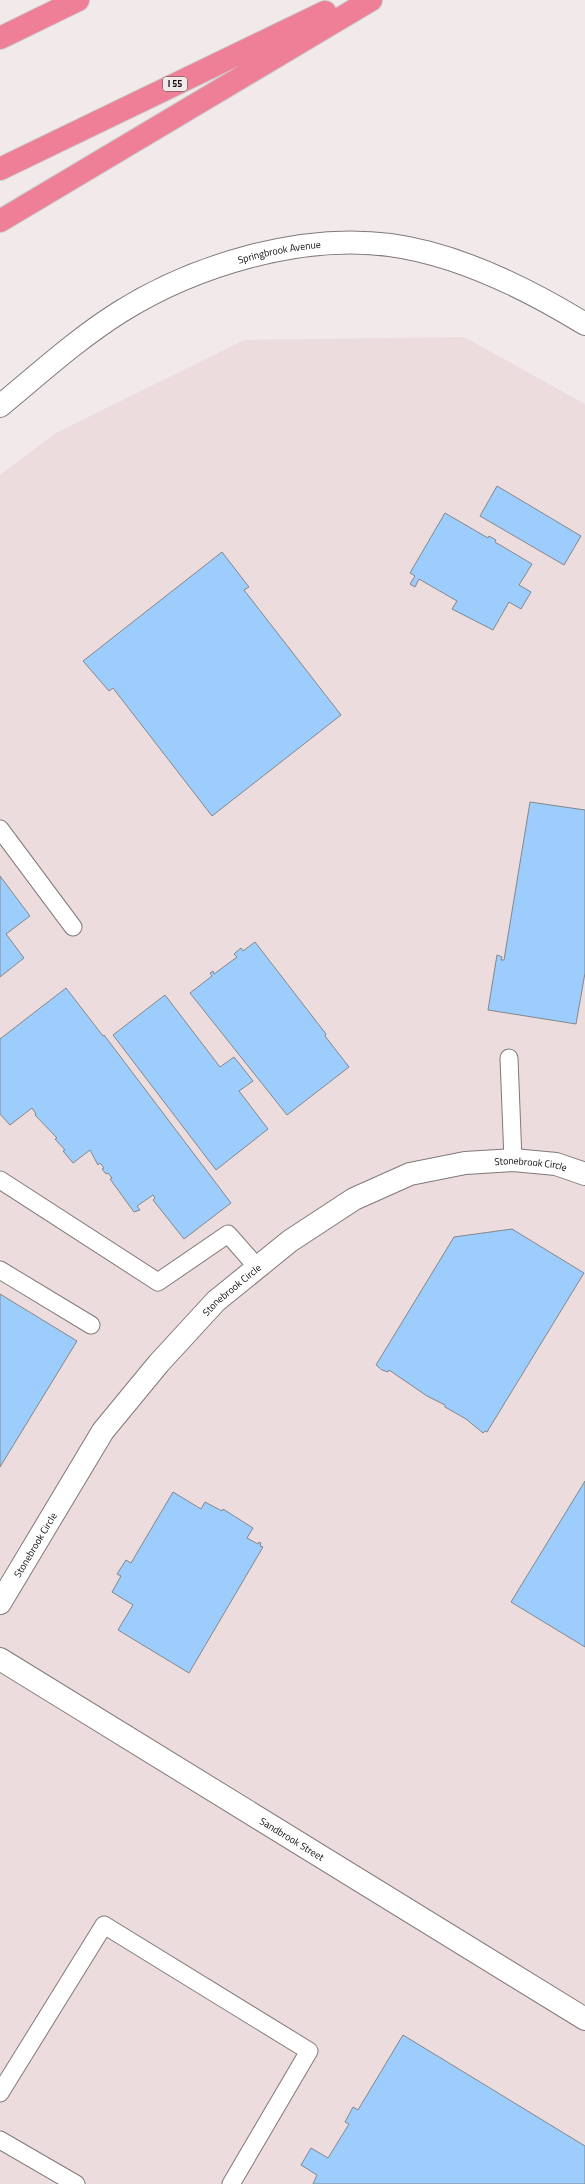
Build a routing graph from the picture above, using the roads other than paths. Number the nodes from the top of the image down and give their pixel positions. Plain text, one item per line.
1 (78, 0) edge
2 (351, 0) edge
3 (371, 0) edge
4 (0, 38) edge
5 (0, 169) edge
6 (0, 221) edge
7 (585, 324) edge
8 (0, 406) edge
9 (0, 829) edge
10 (73, 927) dead end
11 (509, 1058) dead end
12 (513, 1160) junction
13 (585, 1174) edge
14 (0, 1180) edge
15 (258, 1267) junction
16 (0, 1270) edge
17 (91, 1325) dead end
18 (0, 1604) edge
19 (0, 1659) edge
20 (585, 2019) edge
21 (0, 2093) edge
22 (0, 2140) edge
23 (76, 2184) edge
24 (231, 2184) edge

1 - 4 highway
2 - 5 highway, I 55
3 - 6 highway
7 - 8 street, Springbrook Avenue
9 - 10 lane
11 - 12 lane
12 - 13 street, Stonebrook Circle
12 - 15 street, Stonebrook Circle
14 - 15 lane
15 - 18 street, Stonebrook Circle
16 - 17 lane
19 - 20 street, Sandbrook Street
21 - 24 lane
22 - 23 lane

